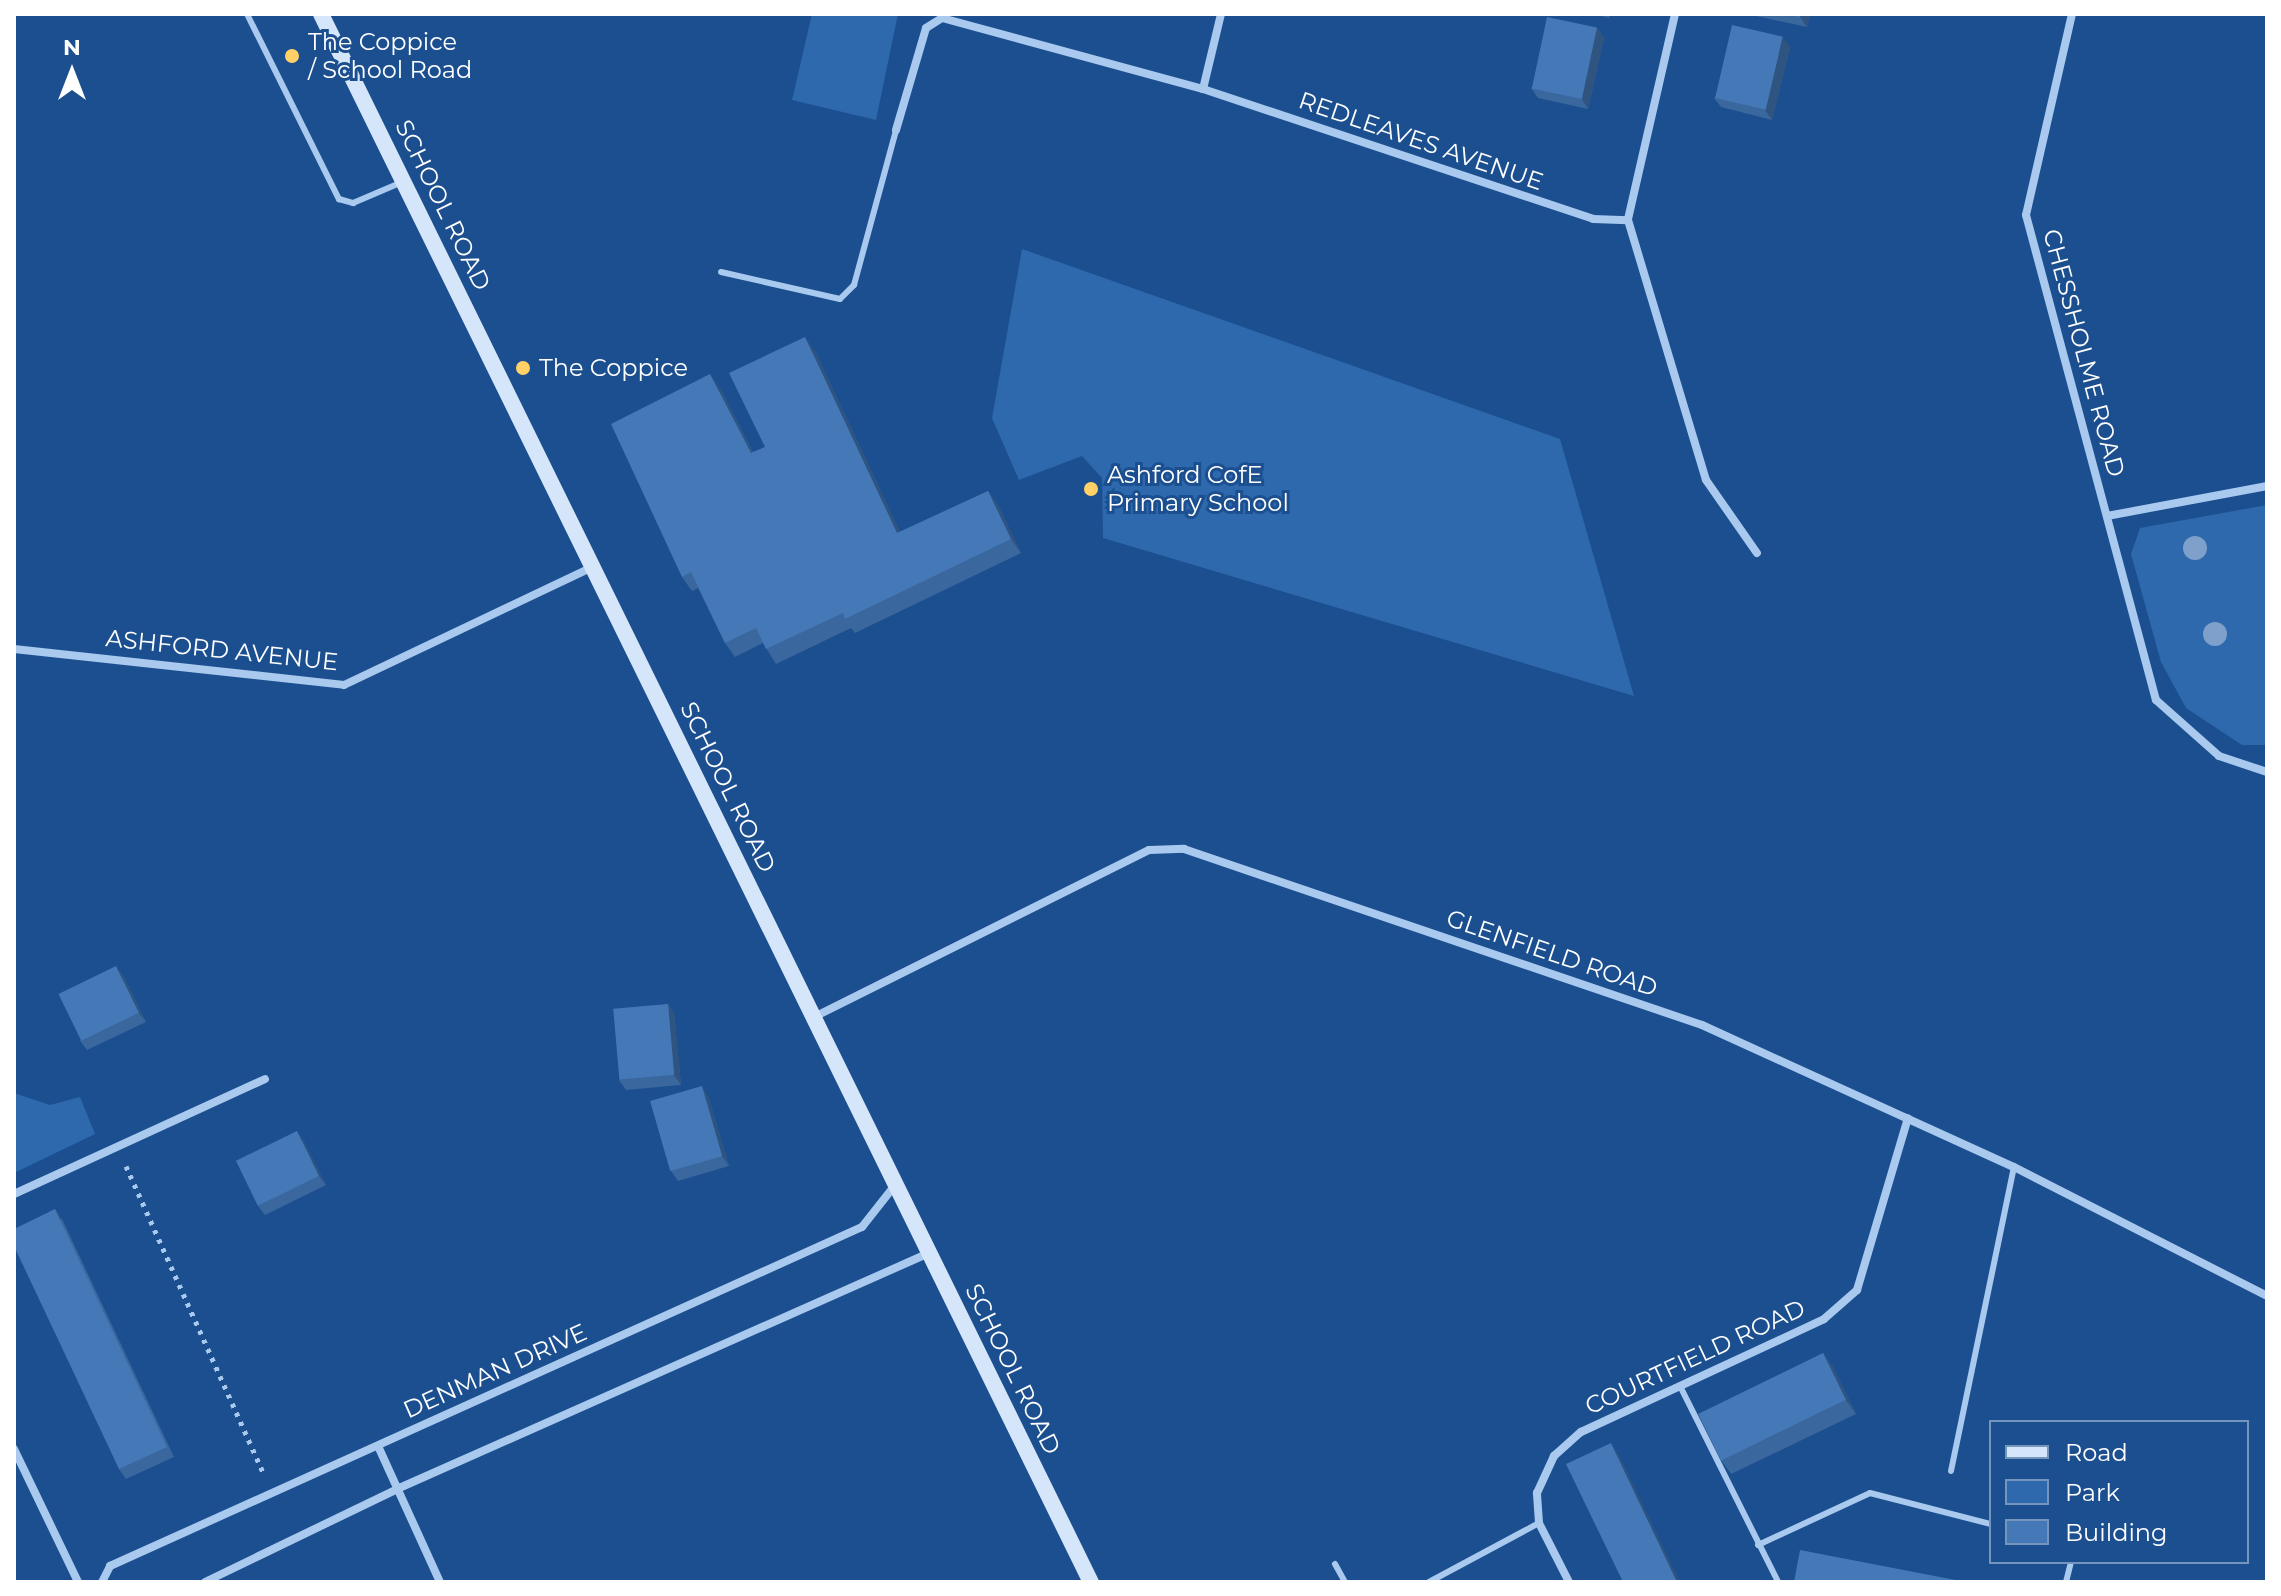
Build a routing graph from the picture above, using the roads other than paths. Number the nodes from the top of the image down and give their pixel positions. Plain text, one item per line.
1 (247, 14) edge
2 (321, 14) edge
3 (1221, 14) edge
4 (1675, 14) edge
5 (2072, 14) edge
6 (1203, 89) junction
7 (896, 130) joint
8 (405, 182) junction
9 (1628, 220) junction
10 (721, 272) dead end
11 (2267, 486) edge
12 (2107, 516) junction
13 (1757, 553) dead end
14 (593, 567) junction
15 (14, 649) edge
16 (2267, 772) edge
17 (814, 1017) junction
18 (265, 1079) dead end
19 (1908, 1118) junction
20 (2014, 1167) junction
21 (896, 1184) junction
22 (14, 1194) edge
23 (929, 1253) junction
24 (2267, 1296) edge
25 (1681, 1388) junction
26 (378, 1446) junction
27 (14, 1449) edge
28 (1951, 1471) dead end
29 (397, 1489) junction
30 (1539, 1523) junction
31 (1989, 1523) edge
32 (1758, 1545) junction
33 (1335, 1564) dead end
34 (78, 1582) edge
35 (102, 1582) edge
36 (205, 1582) edge
37 (440, 1582) edge
38 (1091, 1582) edge
39 (1345, 1582) edge
40 (1429, 1582) edge
41 (1569, 1582) edge
42 (1778, 1582) edge

1 - 8 lane
2 - 8 main road, SCHOOL ROAD
3 - 6 street
4 - 9 street
5 - 12 street, CHESSHOLME ROAD
6 - 7 street, REDLEAVES AVENUE
6 - 9 street, REDLEAVES AVENUE
7 - 10 lane
8 - 14 main road, SCHOOL ROAD
9 - 13 street
11 - 12 street, CHESSHOLME ROAD
12 - 16 street, CHESSHOLME ROAD
14 - 15 street, ASHFORD AVENUE
14 - 17 main road, SCHOOL ROAD
17 - 19 street, GLENFIELD ROAD
17 - 21 main road, SCHOOL ROAD
18 - 22 street
19 - 20 street, GLENFIELD ROAD
19 - 25 street, COURTFIELD ROAD
20 - 24 street, GLENFIELD ROAD
20 - 28 lane
21 - 23 main road, SCHOOL ROAD
21 - 26 street, DENMAN DRIVE
23 - 29 street
23 - 38 main road, SCHOOL ROAD
25 - 30 street, COURTFIELD ROAD
25 - 32 lane
26 - 29 street
26 - 35 street, DENMAN DRIVE
27 - 34 street
29 - 36 street
29 - 37 street
30 - 40 lane
30 - 41 street
31 - 32 lane
32 - 42 lane
33 - 39 lane

